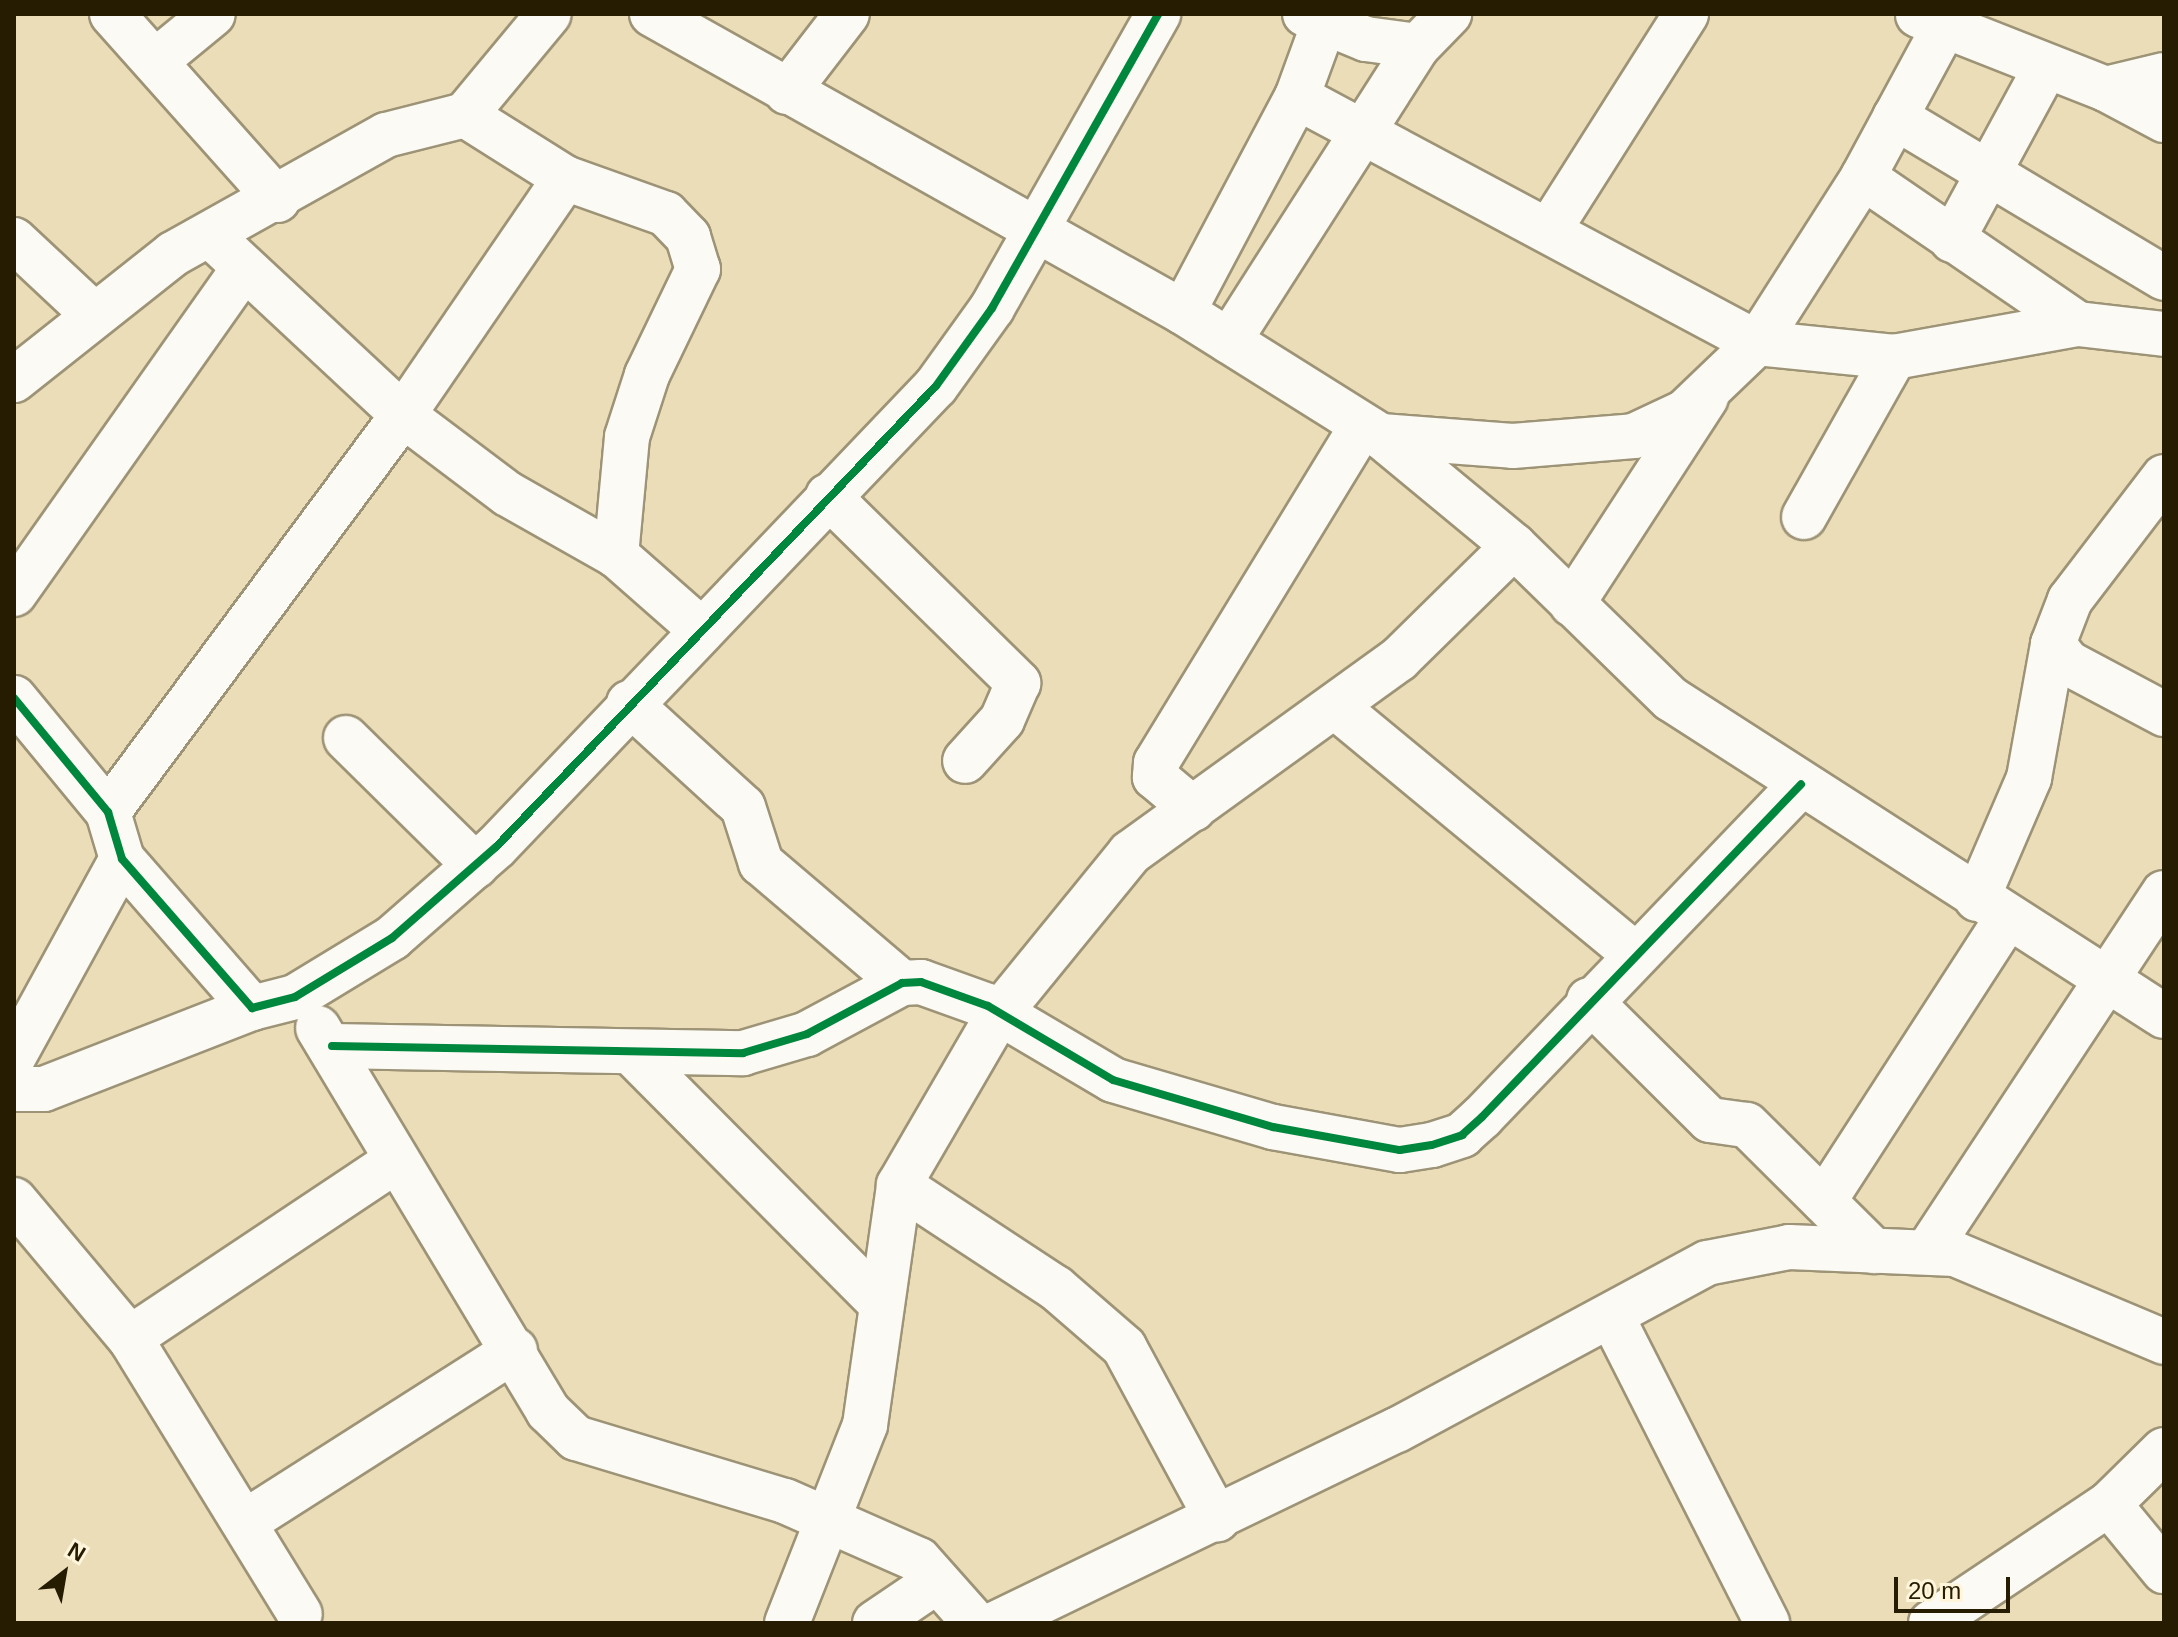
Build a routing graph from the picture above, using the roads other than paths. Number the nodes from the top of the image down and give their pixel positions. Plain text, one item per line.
1 (112, 14) edge
2 (213, 14) edge
3 (549, 14) edge
4 (652, 14) edge
5 (847, 14) edge
6 (1158, 14) edge
7 (1449, 14) edge
8 (1686, 14) edge
9 (1314, 20) edge
10 (1930, 21) edge
11 (709, 26) edge
12 (1418, 46) junction
13 (157, 60) junction
14 (2046, 67) junction
15 (2164, 75) edge
16 (2106, 89) junction
17 (787, 92) junction
18 (1297, 97) junction
19 (465, 115) junction
20 (1895, 117) junction
21 (2164, 120) edge
22 (1358, 132) junction
23 (1989, 173) junction
24 (1863, 177) junction
25 (565, 178) junction
26 (278, 200) junction
27 (1551, 227) junction
28 (1035, 233) junction
29 (212, 237) junction
30 (14, 240) edge
31 (1952, 240) junction
32 (242, 271) junction
33 (2164, 278) edge
34 (1183, 312) junction
35 (92, 313) junction
36 (2078, 324) junction
37 (2164, 334) edge
38 (1229, 341) junction
39 (1757, 343) junction
40 (1894, 357) junction
41 (14, 380) edge
42 (1713, 385) junction
43 (403, 415) junction
44 (1371, 431) junction
45 (2164, 477) edge
46 (828, 496) junction
47 (1804, 517) dead end
48 (1514, 546) junction
49 (616, 555) junction
50 (14, 594) edge
51 (1572, 604) junction
52 (698, 627) junction
53 (2053, 644) junction
54 (14, 698) edge
55 (629, 703) junction
56 (1337, 708) junction
57 (2164, 714) edge
58 (346, 738) dead end
59 (965, 761) dead end
60 (1801, 784) junction
61 (1193, 809) junction
62 (108, 812) junction
63 (122, 859) junction
64 (476, 866) junction
65 (2164, 893) edge
66 (1992, 908) junction
67 (1633, 953) junction
68 (902, 983) junction
69 (2109, 984) junction
70 (295, 997) junction
71 (1589, 1000) junction
72 (252, 1008) junction
73 (998, 1015) junction
74 (2164, 1016) edge
75 (332, 1046) junction
76 (632, 1053) junction
77 (14, 1056) edge
78 (14, 1089) edge
79 (395, 1161) junction
80 (899, 1185) junction
81 (14, 1200) edge
82 (1824, 1201) junction
83 (1874, 1251) junction
84 (1927, 1252) junction
85 (881, 1304) junction
86 (1613, 1319) junction
87 (130, 1338) junction
88 (2164, 1342) edge
89 (515, 1350) junction
90 (2164, 1450) edge
91 (2109, 1504) junction
92 (829, 1519) junction
93 (1217, 1519) junction
94 (245, 1522) junction
95 (2164, 1571) edge
96 (937, 1581) junction
97 (300, 1614) dead end
98 (1950, 1617) edge
99 (787, 1623) edge
100 (875, 1623) edge
101 (975, 1623) edge
102 (997, 1623) edge
103 (1767, 1623) edge

1 - 13 street
2 - 13 street
3 - 19 street
4 - 11 street
5 - 17 street
6 - 28 street
7 - 12 street
8 - 27 street
9 - 12 street
9 - 18 street
10 - 14 street
10 - 20 street
11 - 17 street
12 - 22 street
13 - 26 street
14 - 16 street
14 - 23 street
15 - 16 street
16 - 21 street
17 - 28 street
18 - 22 street
18 - 34 street
19 - 25 street
19 - 26 street
20 - 23 street
20 - 24 street
22 - 27 street
22 - 38 street
23 - 31 street
23 - 33 street
24 - 31 street
24 - 39 street
25 - 43 street
25 - 49 street
26 - 29 street
27 - 39 street
28 - 34 street
28 - 46 street
29 - 32 street
29 - 35 street
30 - 35 street
31 - 36 street
32 - 43 street
32 - 50 street
34 - 38 street
35 - 41 street
36 - 37 street
36 - 40 street
38 - 44 street
39 - 40 street
39 - 42 street
40 - 47 street
42 - 44 street
42 - 51 street
43 - 49 street
43 - 62 street
44 - 48 street
44 - 61 street
45 - 53 street
46 - 52 street
46 - 59 street
48 - 51 street
48 - 56 street
49 - 52 street
51 - 60 street
52 - 55 street
53 - 57 street
53 - 66 street
54 - 62 street
55 - 64 street
55 - 68 street
56 - 61 street
56 - 67 street
58 - 64 street
60 - 66 street
60 - 67 street
61 - 73 street
62 - 63 street
63 - 72 street
63 - 77 street
64 - 70 street
65 - 69 street
66 - 69 street
66 - 82 street
67 - 71 street
68 - 73 street
68 - 76 street
69 - 74 street
69 - 84 street
70 - 72 street
70 - 75 street
71 - 73 street
71 - 82 street
72 - 78 street
73 - 80 street
75 - 76 street
75 - 79 street
76 - 85 street
79 - 87 street
79 - 89 street
80 - 85 street
80 - 93 street
81 - 87 street
82 - 83 street
83 - 84 street
83 - 86 street
84 - 88 street
85 - 92 street
86 - 93 street
86 - 103 street
87 - 94 street
89 - 92 street
89 - 94 street
90 - 91 street
91 - 95 street
91 - 98 street
92 - 96 street
92 - 99 street
93 - 102 street
94 - 97 street
96 - 100 street
96 - 101 street

